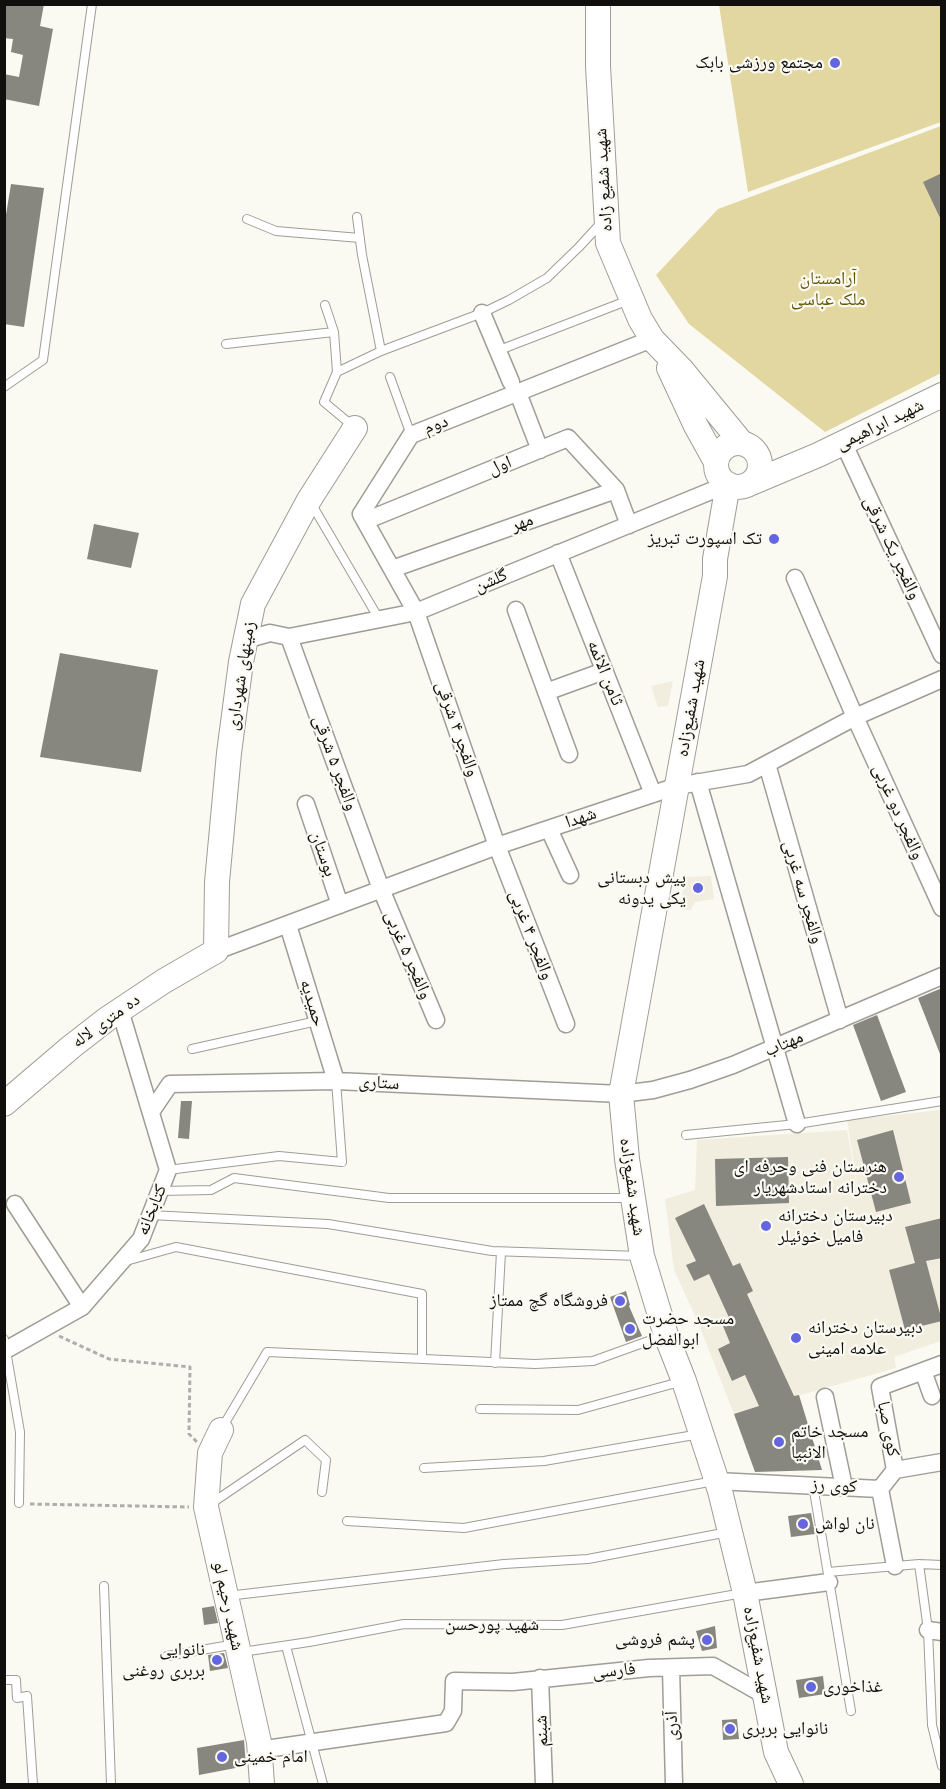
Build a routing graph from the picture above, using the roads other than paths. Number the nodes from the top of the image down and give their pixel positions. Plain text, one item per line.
1 (92, 4) edge
2 (598, 4) edge
3 (357, 217) dead end
4 (606, 218) junction
5 (247, 219) dead end
6 (360, 238) junction
7 (632, 299) junction
8 (325, 305) dead end
9 (482, 313) junction
10 (334, 332) junction
11 (655, 341) junction
12 (226, 344) dead end
13 (381, 351) junction
14 (497, 351) junction
15 (337, 372) junction
16 (390, 377) dead end
17 (4, 387) edge
18 (514, 388) junction
19 (939, 401) edge
20 (355, 428) joint
21 (411, 435) junction
22 (741, 442) junction
23 (843, 442) junction
24 (540, 450) junction
25 (818, 455) junction
26 (760, 460) junction
27 (716, 462) junction
28 (739, 485) junction
29 (616, 490) junction
30 (309, 500) junction
31 (365, 521) junction
32 (629, 525) junction
33 (558, 553) junction
34 (392, 569) junction
35 (795, 578) dead end
36 (516, 610) dead end
37 (416, 612) junction
38 (379, 620) junction
39 (289, 637) junction
40 (245, 640) junction
41 (942, 655) edge
42 (604, 671) junction
43 (942, 680) edge
44 (546, 692) junction
45 (855, 717) junction
46 (569, 754) dead end
47 (767, 764) junction
48 (688, 784) junction
49 (653, 794) junction
50 (306, 804) dead end
51 (549, 828) junction
52 (497, 846) junction
53 (570, 875) dead end
54 (381, 889) junction
55 (340, 905) junction
56 (942, 908) edge
57 (288, 925) junction
58 (216, 951) junction
59 (942, 976) edge
60 (120, 1010) junction
61 (436, 1020) dead end
62 (840, 1020) junction
63 (317, 1021) junction
64 (566, 1024) dead end
65 (776, 1047) junction
66 (192, 1049) dead end
67 (336, 1081) junction
68 (621, 1094) junction
69 (942, 1101) edge
70 (4, 1104) edge
71 (151, 1112) junction
72 (797, 1124) junction
73 (686, 1134) dead end
74 (168, 1170) junction
75 (160, 1191) junction
76 (633, 1198) junction
77 (15, 1204) dead end
78 (150, 1215) junction
79 (501, 1252) junction
80 (642, 1256) junction
81 (120, 1263) junction
82 (82, 1306) junction
83 (666, 1335) junction
84 (5, 1347) edge
85 (422, 1359) junction
86 (495, 1363) junction
87 (942, 1364) edge
88 (923, 1371) junction
89 (684, 1381) junction
90 (932, 1396) dead end
91 (825, 1397) dead end
92 (480, 1409) dead end
93 (221, 1430) joint
94 (701, 1434) junction
95 (942, 1462) edge
96 (424, 1468) dead end
97 (895, 1470) junction
98 (716, 1481) junction
99 (813, 1485) junction
100 (844, 1487) junction
101 (880, 1489) junction
102 (322, 1492) dead end
103 (19, 1503) road end
104 (206, 1507) junction
105 (347, 1521) dead end
106 (730, 1531) junction
107 (919, 1564) junction
108 (942, 1565) edge
109 (894, 1566) junction
110 (828, 1577) junction
111 (104, 1586) dead end
112 (745, 1593) junction
113 (226, 1596) junction
114 (935, 1631) edge
115 (286, 1646) junction
116 (238, 1648) junction
117 (167, 1656) dead end
118 (671, 1668) junction
119 (540, 1678) junction
120 (4, 1680) edge
121 (766, 1696) junction
122 (851, 1711) dead end
123 (313, 1742) junction
124 (259, 1750) junction
125 (942, 1766) edge
126 (33, 1785) edge
127 (111, 1785) edge
128 (262, 1785) edge
129 (323, 1785) edge
130 (544, 1785) edge
131 (674, 1785) edge
132 (791, 1785) edge

1 - 17 lane
2 - 4 main road, شهید شفیع زاده
3 - 6 lane
4 - 7 main road, شهید شفیع زاده
4 - 9 lane
5 - 6 lane
6 - 13 lane
7 - 11 main road, شهید شفیع زاده
7 - 14 lane
8 - 10 lane
9 - 13 lane
9 - 14 street
10 - 12 lane
10 - 15 lane
11 - 18 street, دوم
11 - 22 main road, شهید شفیع زاده
11 - 27 main road, شهید شفیع زاده
13 - 15 lane
14 - 18 street
15 - 20 lane
16 - 21 lane
18 - 21 street, دوم
18 - 24 street
19 - 23 main road, شهید ابراهیمی
20 - 30 main road, زمینهای شهرداری
21 - 31 street, دوم
22 - 26 main road
22 - 27 main road
23 - 25 main road, شهید ابراهیمی
23 - 41 street, والفجر یک شرقی
24 - 29 street, اول
24 - 31 street, اول
25 - 26 main road, شهید ابراهیمی
25 - 28 main road, شهید ابراهیمی
26 - 28 main road
27 - 28 main road
28 - 32 street, گلشن
28 - 48 main road, شهید شفیع‌زاده
29 - 32 street
29 - 34 street, مهر
30 - 38 lane
30 - 40 main road, زمینهای شهرداری
31 - 34 street
32 - 33 street, گلشن
33 - 37 street, گلشن
33 - 42 street, ثامن الائمه
34 - 37 street
35 - 45 street, والفجر دو غربی
36 - 44 street
37 - 38 street, گلشن
37 - 52 street, والفجر ۴ شرقی
38 - 39 street, گلشن
39 - 40 street, گلشن
39 - 54 street, والفجر ۵ شرقی
40 - 58 main road, زمینهای شهرداری
42 - 44 street
42 - 49 street, ثامن الائمه
43 - 45 street, شهدا
44 - 46 street
45 - 47 street, شهدا
45 - 56 street, والفجر دو غربی
47 - 48 street, شهدا
47 - 62 street, والفجر سه غربی
48 - 49 street, شهدا
48 - 65 street
48 - 68 main road, شهید شفیع‌زاده
49 - 51 street, شهدا
50 - 55 street, بوستان
51 - 52 street, شهدا
51 - 53 street
52 - 54 street, شهدا
52 - 64 street, والفجر ۴ غربی
54 - 55 street, شهدا
54 - 61 street, والفجر ۵ غربی
55 - 57 street, شهدا
57 - 58 street, شهدا
57 - 63 street, حمیدیه
58 - 60 main road, ده متری لاله
59 - 62 street, مهتاب
60 - 70 main road, ده متری لاله
60 - 71 street, کتابخانه
62 - 65 street, مهتاب
63 - 66 lane
63 - 67 street, حمیدیه
65 - 68 street, مهتاب
65 - 72 street
67 - 68 street, ستاری
67 - 71 street, ستاری
67 - 74 lane
68 - 76 main road, شهید شفیع‌زاده
69 - 72 lane
71 - 74 street, کتابخانه
72 - 73 lane
74 - 75 street, کتابخانه
75 - 76 lane
75 - 78 street, کتابخانه
76 - 80 main road, شهید شفیع‌زاده
77 - 82 street
78 - 79 lane
78 - 81 street, کتابخانه
79 - 80 lane
79 - 86 lane
80 - 83 main road, شهید شفیع‌زاده
81 - 82 street, کتابخانه
81 - 85 lane
82 - 84 street, کتابخانه
83 - 86 lane
83 - 89 main road, شهید شفیع‌زاده
84 - 103 lane
85 - 86 lane
85 - 93 lane
87 - 88 street
88 - 90 street
88 - 97 street, کوی صبا
89 - 92 lane
89 - 94 main road, شهید شفیع‌زاده
91 - 100 street
93 - 104 main road, شهید رحیم لو
94 - 96 lane
94 - 98 main road, شهید شفیع‌زاده
95 - 97 street
97 - 101 street, کوی رز
98 - 99 street, کوی رز
98 - 105 lane
98 - 106 main road, شهید شفیع‌زاده
99 - 100 street, کوی رز
99 - 110 lane
100 - 101 street, کوی رز
101 - 109 street
102 - 104 lane
104 - 113 main road, شهید رحیم لو
106 - 112 main road, شهید شفیع‌زاده
106 - 113 lane
107 - 108 lane
107 - 109 lane
107 - 114 lane
109 - 110 lane
110 - 112 street
110 - 122 lane
111 - 127 lane
112 - 115 lane, شهید پورحسن
112 - 121 main road, شهید شفیع‌زاده
113 - 116 main road, شهید رحیم لو
114 - 125 lane
115 - 116 lane, شهید پورحسن
115 - 123 lane
116 - 117 lane, شهید پورحسن
116 - 124 main road, شهید رحیم لو
118 - 119 street, فارسی
118 - 121 street, فارسی
118 - 131 street, آذری
119 - 123 street, فارسی
119 - 130 street, شبنم
120 - 126 lane
121 - 132 main road, شهید شفیع‌زاده
123 - 124 street
123 - 129 lane
124 - 128 main road, شهید رحیم لو

